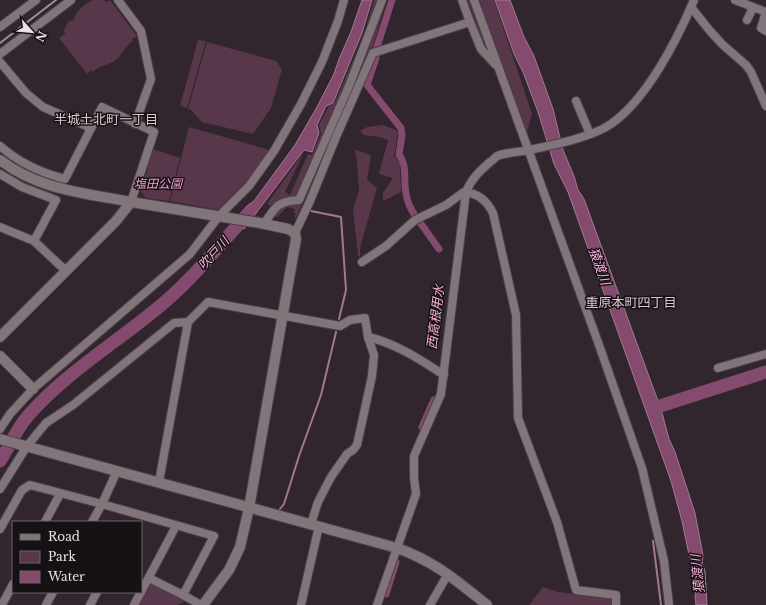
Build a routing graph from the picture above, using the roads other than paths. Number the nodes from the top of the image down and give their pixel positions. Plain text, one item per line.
1 (36, 0) edge
2 (71, 0) edge
3 (118, 0) edge
4 (344, 0) edge
5 (382, 0) edge
6 (462, 0) edge
7 (474, 0) edge
8 (735, 0) edge
9 (693, 3) edge
10 (753, 8) junction
11 (766, 12) edge
12 (747, 20) dead end
13 (470, 22) junction
14 (0, 27) edge
15 (766, 31) edge
16 (0, 54) edge
17 (0, 62) edge
18 (498, 68) junction
19 (576, 101) dead end
20 (765, 103) edge
21 (135, 124) junction
22 (91, 128) junction
23 (590, 134) junction
24 (0, 146) edge
25 (528, 150) junction
26 (0, 160) edge
27 (0, 174) edge
28 (466, 192) junction
29 (131, 202) junction
30 (222, 217) junction
31 (262, 223) junction
32 (0, 228) edge
33 (295, 232) junction
34 (34, 241) junction
35 (362, 262) dead end
36 (66, 271) junction
37 (282, 316) junction
38 (188, 322) junction
39 (0, 337) edge
40 (368, 337) junction
41 (766, 354) edge
42 (0, 356) edge
43 (718, 368) dead end
44 (444, 375) junction
45 (33, 389) junction
46 (0, 429) edge
47 (0, 439) edge
48 (27, 446) junction
49 (117, 471) junction
50 (159, 482) junction
51 (0, 490) edge
52 (60, 494) junction
53 (102, 504) junction
54 (249, 508) junction
55 (136, 519) edge
56 (46, 521) edge
57 (93, 521) edge
58 (315, 525) junction
59 (176, 526) junction
60 (0, 529) edge
61 (397, 548) junction
62 (448, 574) junction
63 (149, 578) junction
64 (12, 586) edge
65 (142, 590) edge
66 (52, 593) edge
67 (96, 593) edge
68 (140, 593) edge
69 (183, 595) junction
70 (3, 603) edge
71 (46, 605) edge
72 (90, 605) edge
73 (134, 605) edge
74 (202, 605) edge
75 (301, 605) edge
76 (377, 605) edge
77 (430, 605) edge
78 (487, 605) edge
79 (616, 605) edge
80 (669, 605) edge

1 - 14 street
2 - 16 street
3 - 21 street
4 - 30 street
5 - 31 street
6 - 13 street
7 - 18 street
8 - 10 street
9 - 20 street
9 - 23 street
10 - 11 street
10 - 12 street
11 - 15 street
13 - 18 street
13 - 33 street
17 - 22 street
18 - 25 street
19 - 23 street
21 - 22 street
21 - 29 street
22 - 24 street
23 - 25 street
25 - 28 street
25 - 80 street
26 - 29 street
27 - 34 street
28 - 35 street
28 - 44 street
28 - 79 street
29 - 30 street
29 - 36 street
30 - 31 street
30 - 45 street
31 - 33 street
32 - 34 street
33 - 37 street
34 - 36 street
36 - 39 street
37 - 38 street
37 - 40 street
37 - 54 street
38 - 48 street
38 - 50 street
40 - 44 street
40 - 58 street
41 - 43 street
42 - 45 street
44 - 61 street
45 - 46 street
47 - 48 street
48 - 49 street
48 - 51 street
49 - 50 street
49 - 53 street
50 - 54 street
52 - 53 street
52 - 56 street
52 - 60 street
53 - 55 street
53 - 57 street
54 - 58 street
54 - 74 street
55 - 59 street
58 - 61 street
58 - 75 street
59 - 63 street
59 - 69 street
61 - 62 street
61 - 76 street
62 - 77 street
62 - 78 street
63 - 65 street
63 - 69 street
64 - 70 street
66 - 71 street
67 - 72 street
68 - 73 street
69 - 74 street

